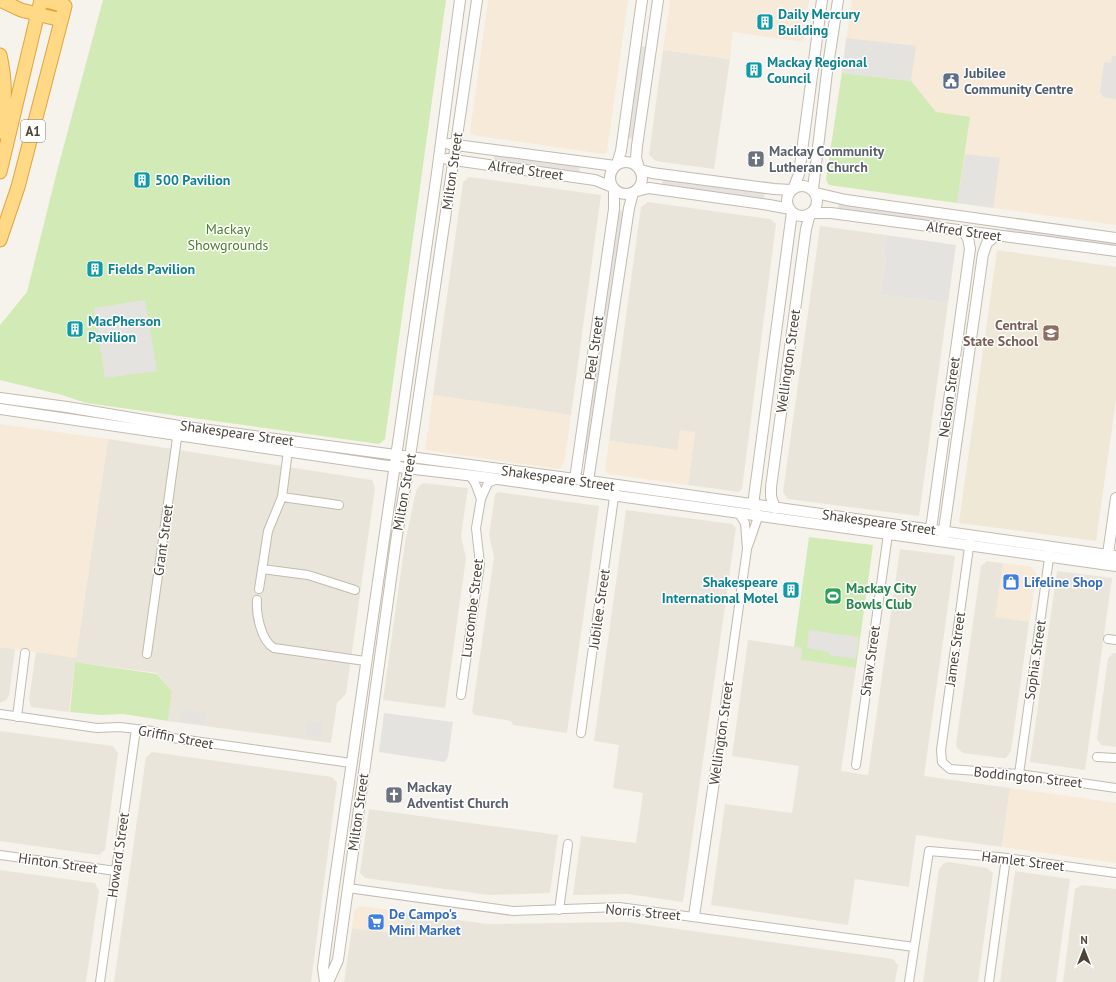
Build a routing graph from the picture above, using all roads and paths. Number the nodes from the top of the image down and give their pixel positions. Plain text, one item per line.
1 (0, 0) edge
2 (42, 0) edge
3 (460, 0) edge
4 (477, 0) edge
5 (642, 0) edge
6 (658, 0) edge
7 (822, 0) edge
8 (838, 0) edge
9 (38, 14) junction
10 (61, 20) junction
11 (638, 26) junction
12 (654, 29) junction
13 (0, 54) edge
14 (0, 132) edge
15 (441, 143) junction
16 (456, 145) junction
17 (439, 158) junction
18 (453, 160) junction
19 (616, 165) junction
20 (640, 169) junction
21 (0, 172) edge
22 (613, 188) junction
23 (793, 189) junction
24 (814, 191) junction
25 (635, 192) junction
26 (791, 211) junction
27 (811, 213) junction
28 (963, 231) junction
29 (995, 236) junction
30 (1116, 238) edge
31 (0, 240) edge
32 (1116, 251) edge
33 (0, 391) edge
34 (0, 398) edge
35 (67, 407) junction
36 (0, 409) edge
37 (178, 430) junction
38 (288, 451) junction
39 (396, 455) junction
40 (410, 457) junction
41 (578, 460) junction
42 (591, 462) junction
43 (395, 467) junction
44 (408, 468) junction
45 (470, 476) junction
46 (496, 479) junction
47 (575, 479) junction
48 (588, 481) junction
49 (756, 485) junction
50 (616, 486) junction
51 (771, 487) junction
52 (595, 494) junction
53 (282, 497) junction
54 (614, 497) junction
55 (481, 498) junction
56 (1116, 498) edge
57 (734, 502) junction
58 (339, 505) dead end
59 (753, 505) junction
60 (775, 508) junction
61 (933, 509) junction
62 (946, 511) junction
63 (739, 514) junction
64 (821, 514) junction
65 (758, 517) junction
66 (790, 521) junction
67 (841, 522) junction
68 (819, 525) junction
69 (889, 529) junction
70 (931, 530) junction
71 (943, 532) junction
72 (1114, 533) edge
73 (929, 540) junction
74 (970, 541) junction
75 (942, 542) junction
76 (1050, 546) junction
77 (747, 549) junction
78 (1049, 557) junction
79 (1112, 561) edge
80 (262, 569) junction
81 (259, 589) dead end
82 (354, 590) dead end
83 (257, 600) dead end
84 (25, 653) dead end
85 (147, 654) dead end
86 (365, 661) junction
87 (461, 695) dead end
88 (0, 714) edge
89 (18, 717) junction
90 (136, 729) junction
91 (581, 733) dead end
92 (718, 755) joint
93 (1097, 757) dead end
94 (1116, 758) edge
95 (942, 762) joint
96 (351, 763) junction
97 (364, 765) junction
98 (856, 765) dead end
99 (1019, 774) junction
100 (1116, 788) edge
101 (568, 844) dead end
102 (0, 855) edge
103 (1006, 858) junction
104 (116, 872) junction
105 (1116, 873) edge
106 (334, 886) junction
107 (348, 888) junction
108 (559, 910) junction
109 (694, 916) junction
110 (914, 947) junction
111 (100, 982) edge
112 (326, 982) edge
113 (909, 982) edge
114 (989, 982) edge

1 - 9 highway
2 - 9 highway, A1
2 - 10 highway, A1
3 - 15 street, Milton Street
4 - 16 street, Milton Street
5 - 11 street
6 - 12 street
7 - 23 street
8 - 24 street
9 - 10 highway
9 - 21 highway, A1
10 - 31 highway, A1
11 - 12 street
11 - 19 street
12 - 20 street
13 - 14 highway, A1
15 - 16 street, Alfred Street
15 - 17 street, Milton Street
16 - 18 street, Milton Street
16 - 19 street, Alfred Street
17 - 18 street, Alfred Street
17 - 39 street, Milton Street
18 - 22 street, Alfred Street
18 - 40 street, Milton Street
19 - 20 street
19 - 22 street
20 - 23 street
20 - 25 street
22 - 25 street
22 - 41 street, Peel Street
23 - 24 street
23 - 26 street
24 - 27 street
24 - 30 street, Alfred Street
25 - 26 street
25 - 42 street, Peel Street
26 - 27 street
26 - 49 street, Wellington Street
27 - 28 street, Alfred Street
27 - 51 street, Wellington Street
28 - 29 street, Alfred Street
28 - 61 street, Nelson Street
29 - 32 street, Alfred Street
29 - 62 street, Nelson Street
33 - 35 street
34 - 35 street, Shakespeare Street
35 - 37 street, Shakespeare Street
36 - 37 street, Shakespeare Street
37 - 38 street, Shakespeare Street
37 - 39 street, Shakespeare Street
37 - 85 street, Grant Street
38 - 43 street, Shakespeare Street
38 - 53 street
39 - 40 street, Shakespeare Street
39 - 43 street, Milton Street
40 - 44 street, Milton Street
40 - 47 street, Shakespeare Street
41 - 42 street
41 - 47 street, Peel Street
42 - 48 street, Peel Street
43 - 44 street, Shakespeare Street
43 - 86 street, Milton Street
44 - 45 street, Shakespeare Street
44 - 97 street, Milton Street
45 - 46 street, Shakespeare Street
45 - 55 street
46 - 52 street, Shakespeare Street
46 - 55 street, Luscombe Street
47 - 48 street, Shakespeare Street
47 - 52 street
48 - 50 street, Shakespeare Street
49 - 51 street
49 - 59 street, Wellington Street
50 - 54 street, Jubilee Street
50 - 57 street, Shakespeare Street
51 - 60 street, Wellington Street
52 - 54 street, Shakespeare Street
53 - 58 street
53 - 80 street
54 - 63 street, Shakespeare Street
54 - 91 street, Jubilee Street
55 - 87 street, Luscombe Street
56 - 72 street
57 - 59 street, Shakespeare Street
57 - 65 street
59 - 60 street, Shakespeare Street
59 - 66 street
60 - 64 street, Shakespeare Street
61 - 62 street
61 - 70 street, Nelson Street
62 - 71 street, Nelson Street
63 - 65 street, Shakespeare Street
63 - 77 street, Wellington Street
64 - 67 street, Shakespeare Street
64 - 68 street
65 - 66 street, Shakespeare Street
65 - 77 street, Wellington Street
66 - 68 street, Shakespeare Street
67 - 68 street, Shakespeare Street
67 - 69 street, Shakespeare Street
69 - 70 street, Shakespeare Street
69 - 73 street, Shakespeare Street
69 - 98 street, Shaw Street
70 - 71 street, Shakespeare Street
70 - 73 street, Nelson Street
71 - 74 street, Shakespeare Street
71 - 75 street, Nelson Street
72 - 79 street
73 - 75 street, Shakespeare Street
74 - 75 street, Shakespeare Street
74 - 76 street, Shakespeare Street
74 - 78 street, Shakespeare Street
74 - 95 street, James Street
76 - 78 street, Sophia Street
76 - 79 street, Shakespeare Street
77 - 92 street, Wellington Street
78 - 79 street, Shakespeare Street
78 - 99 street, Sophia Street
80 - 81 street
80 - 82 street
83 - 86 street
84 - 89 street
86 - 96 street, Milton Street
88 - 89 street, Griffin Street
89 - 90 street, Griffin Street
90 - 96 street, Griffin Street
90 - 104 street, Howard Street
92 - 109 street, Wellington Street
93 - 94 street
95 - 99 street, Boddington Street
96 - 97 street
96 - 106 street, Milton Street
97 - 107 street, Milton Street
99 - 100 street, Boddington Street
101 - 108 street
102 - 104 street, Hinton Street
103 - 105 street, Hamlet Street
103 - 110 street, Hamlet Street
103 - 114 street
104 - 111 street, Howard Street
106 - 107 street
106 - 112 street, Milton Street
107 - 108 street, Norris Street
107 - 112 street, Milton Street
108 - 109 street, Norris Street
109 - 110 street, Norris Street
110 - 113 street

